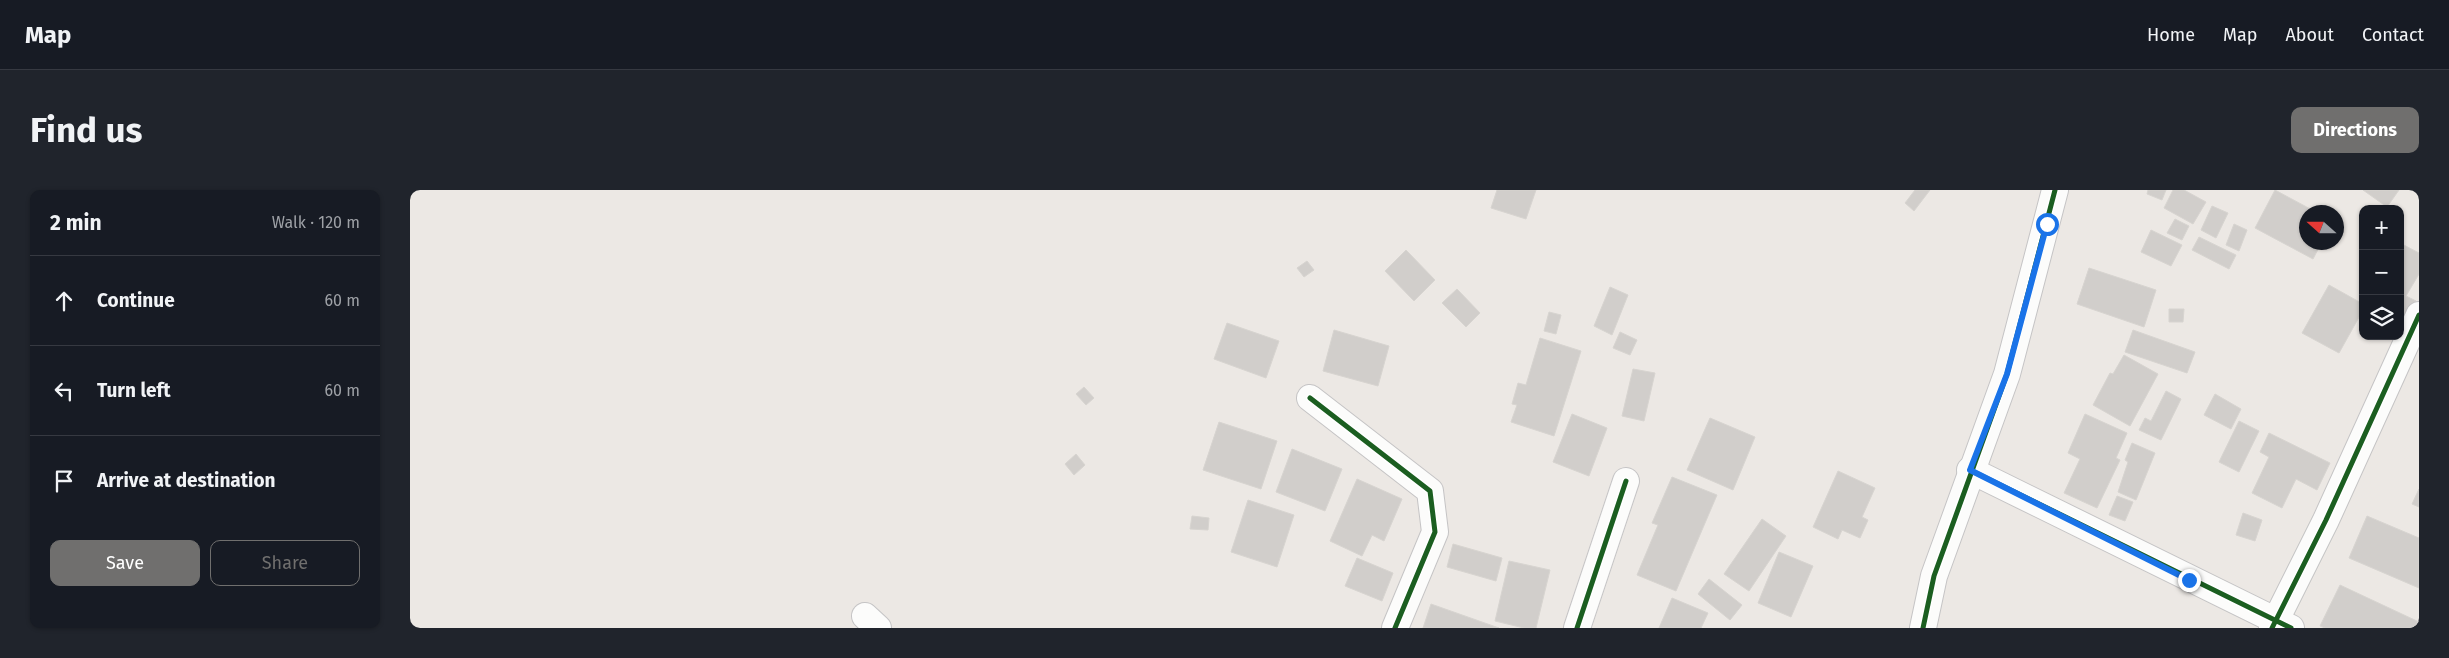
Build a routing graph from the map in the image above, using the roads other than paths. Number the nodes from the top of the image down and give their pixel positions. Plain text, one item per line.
1 (2055, 190) edge
2 (2419, 316) edge
3 (1310, 398) dead end
4 (1970, 470) junction
5 (1626, 481) dead end
6 (2279, 625) edge
7 (1396, 628) edge
8 (1577, 628) edge
9 (1923, 628) edge

1 - 4 street
2 - 6 street
3 - 7 street
4 - 6 street
4 - 9 street
5 - 8 street

